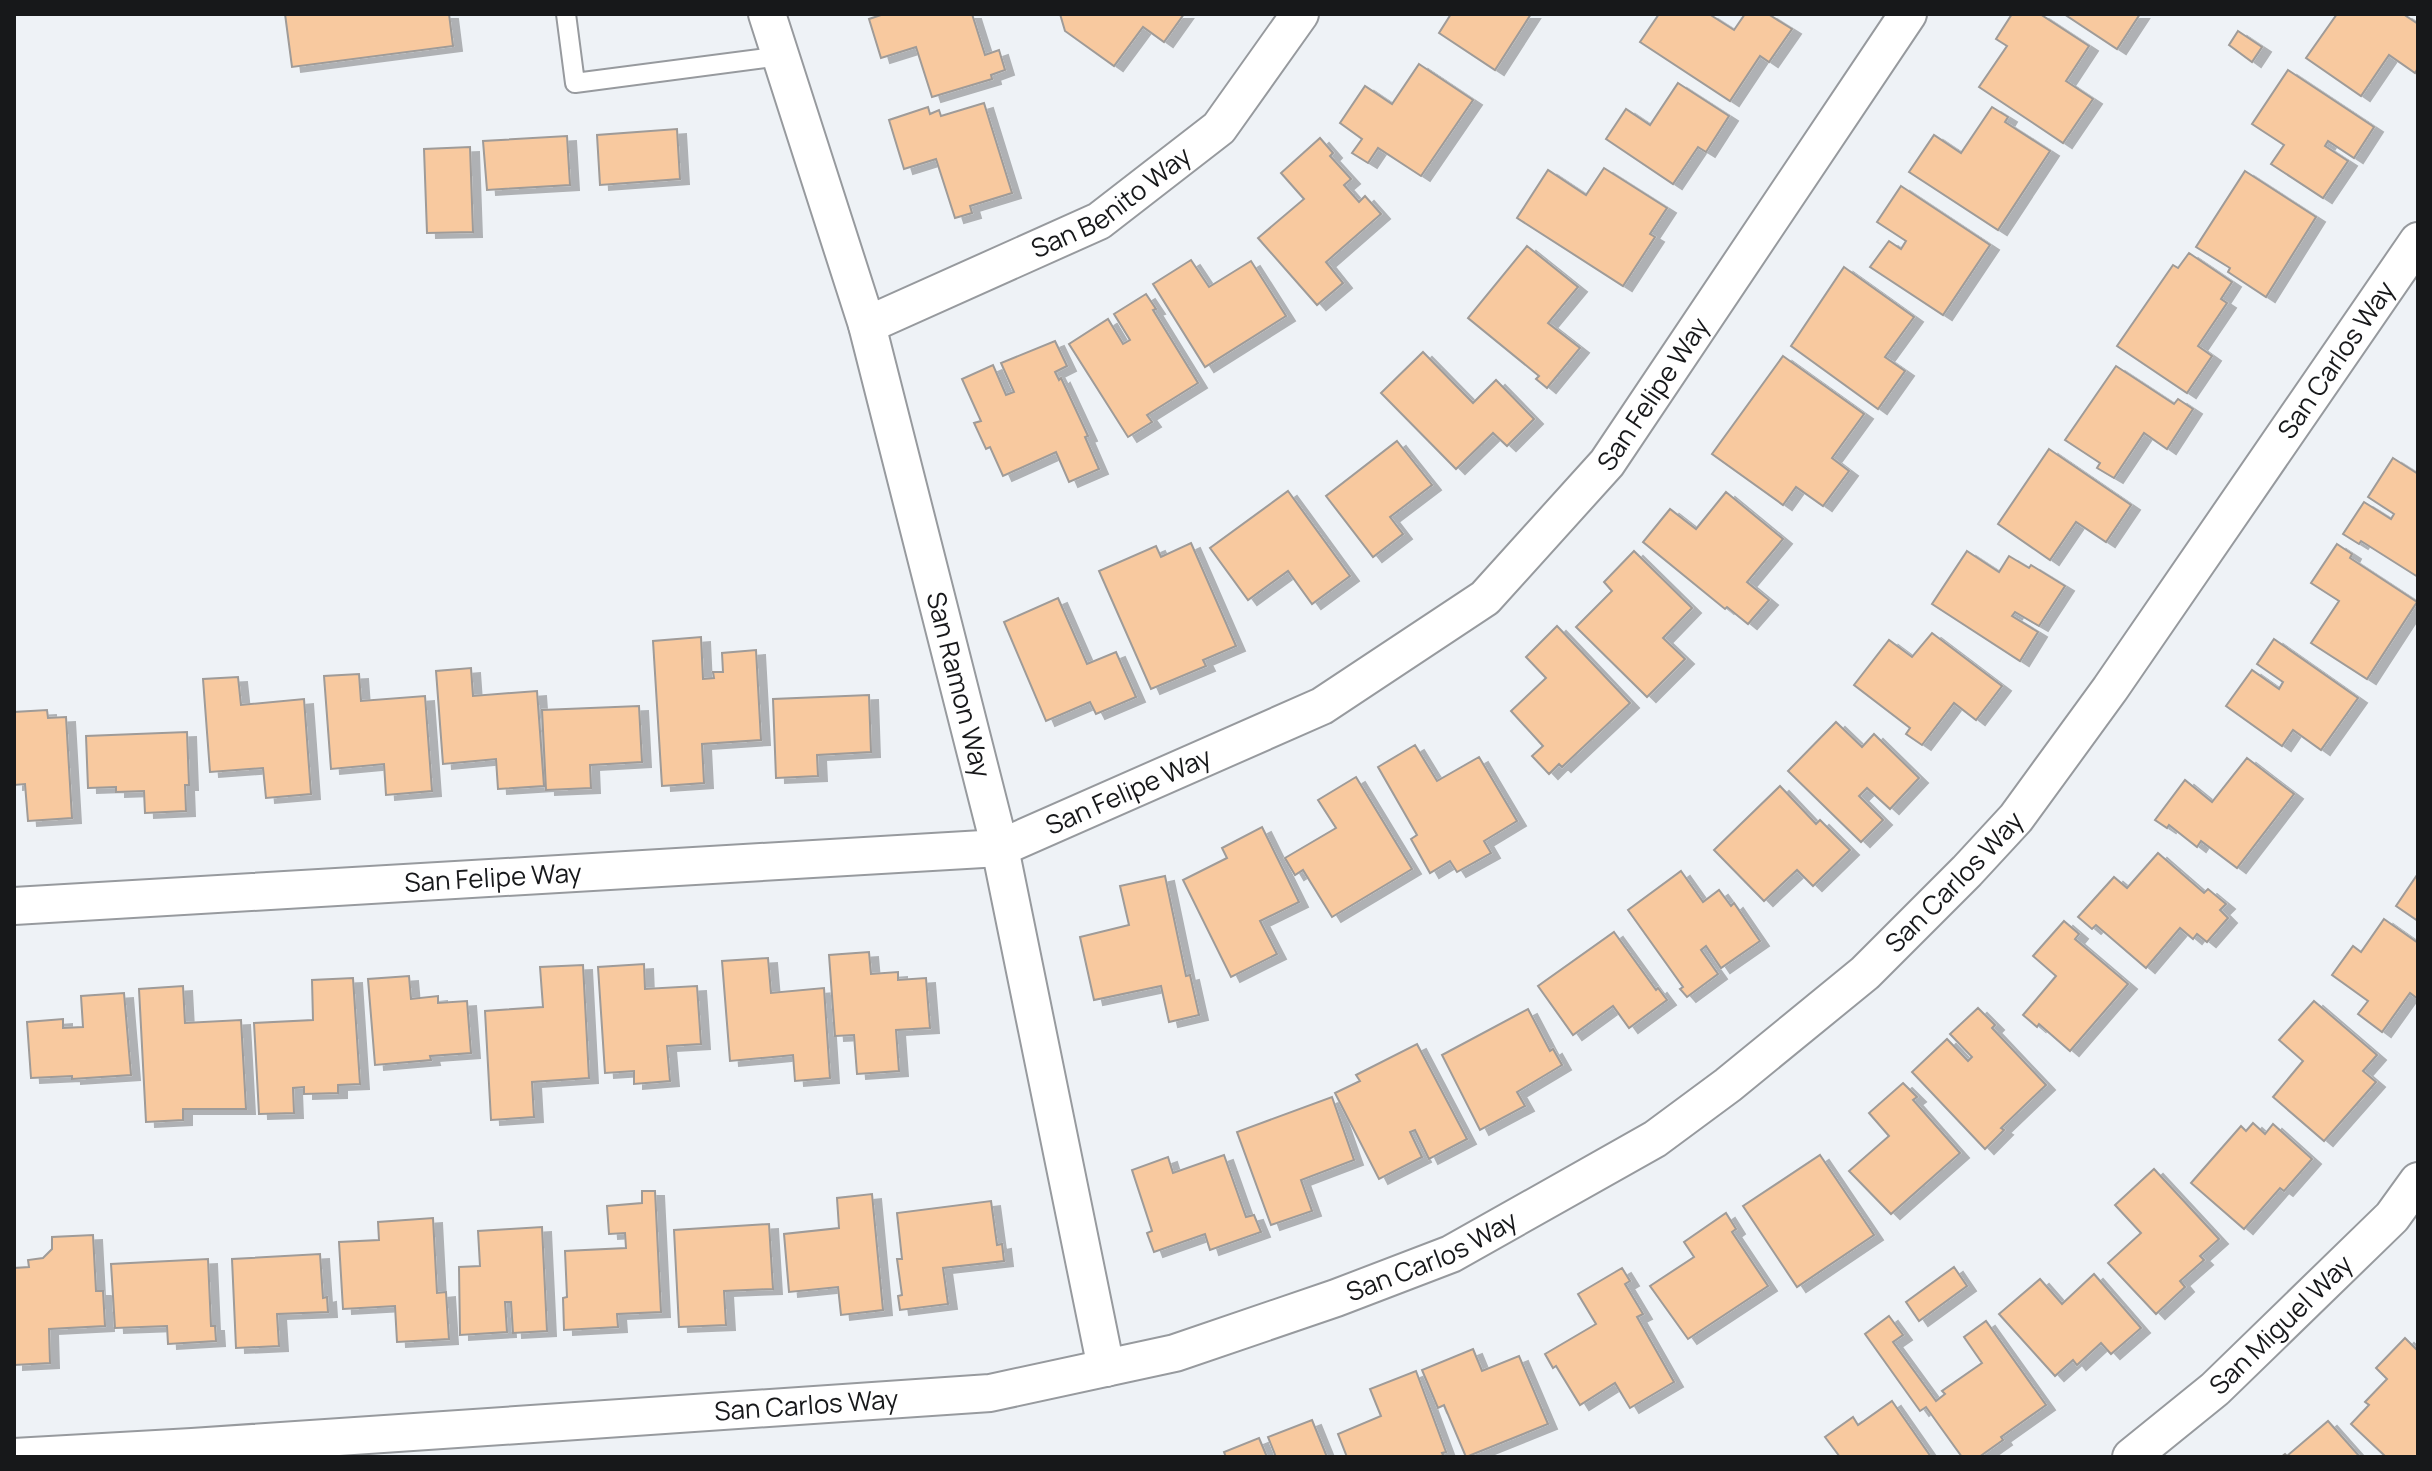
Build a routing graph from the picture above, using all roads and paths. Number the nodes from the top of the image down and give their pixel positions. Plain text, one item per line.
1 (566, 14) edge
2 (767, 14) edge
3 (1300, 14) edge
4 (1908, 14) edge
5 (781, 56) junction
6 (2418, 241) edge
7 (867, 325) junction
8 (1000, 848) junction
9 (14, 906) edge
10 (2418, 1181) edge
11 (1106, 1368) junction
12 (14, 1457) edge
13 (2131, 1457) edge

1 - 5 lane
2 - 5 street, San Ramon Way
3 - 7 street, San Benito Way
4 - 8 street, San Felipe Way
5 - 7 street, San Ramon Way
6 - 11 street, San Carlos Way
7 - 8 street, San Ramon Way
8 - 9 street, San Felipe Way
8 - 11 street, San Ramon Way
10 - 13 street, San Miguel Way
11 - 12 street, San Carlos Way

